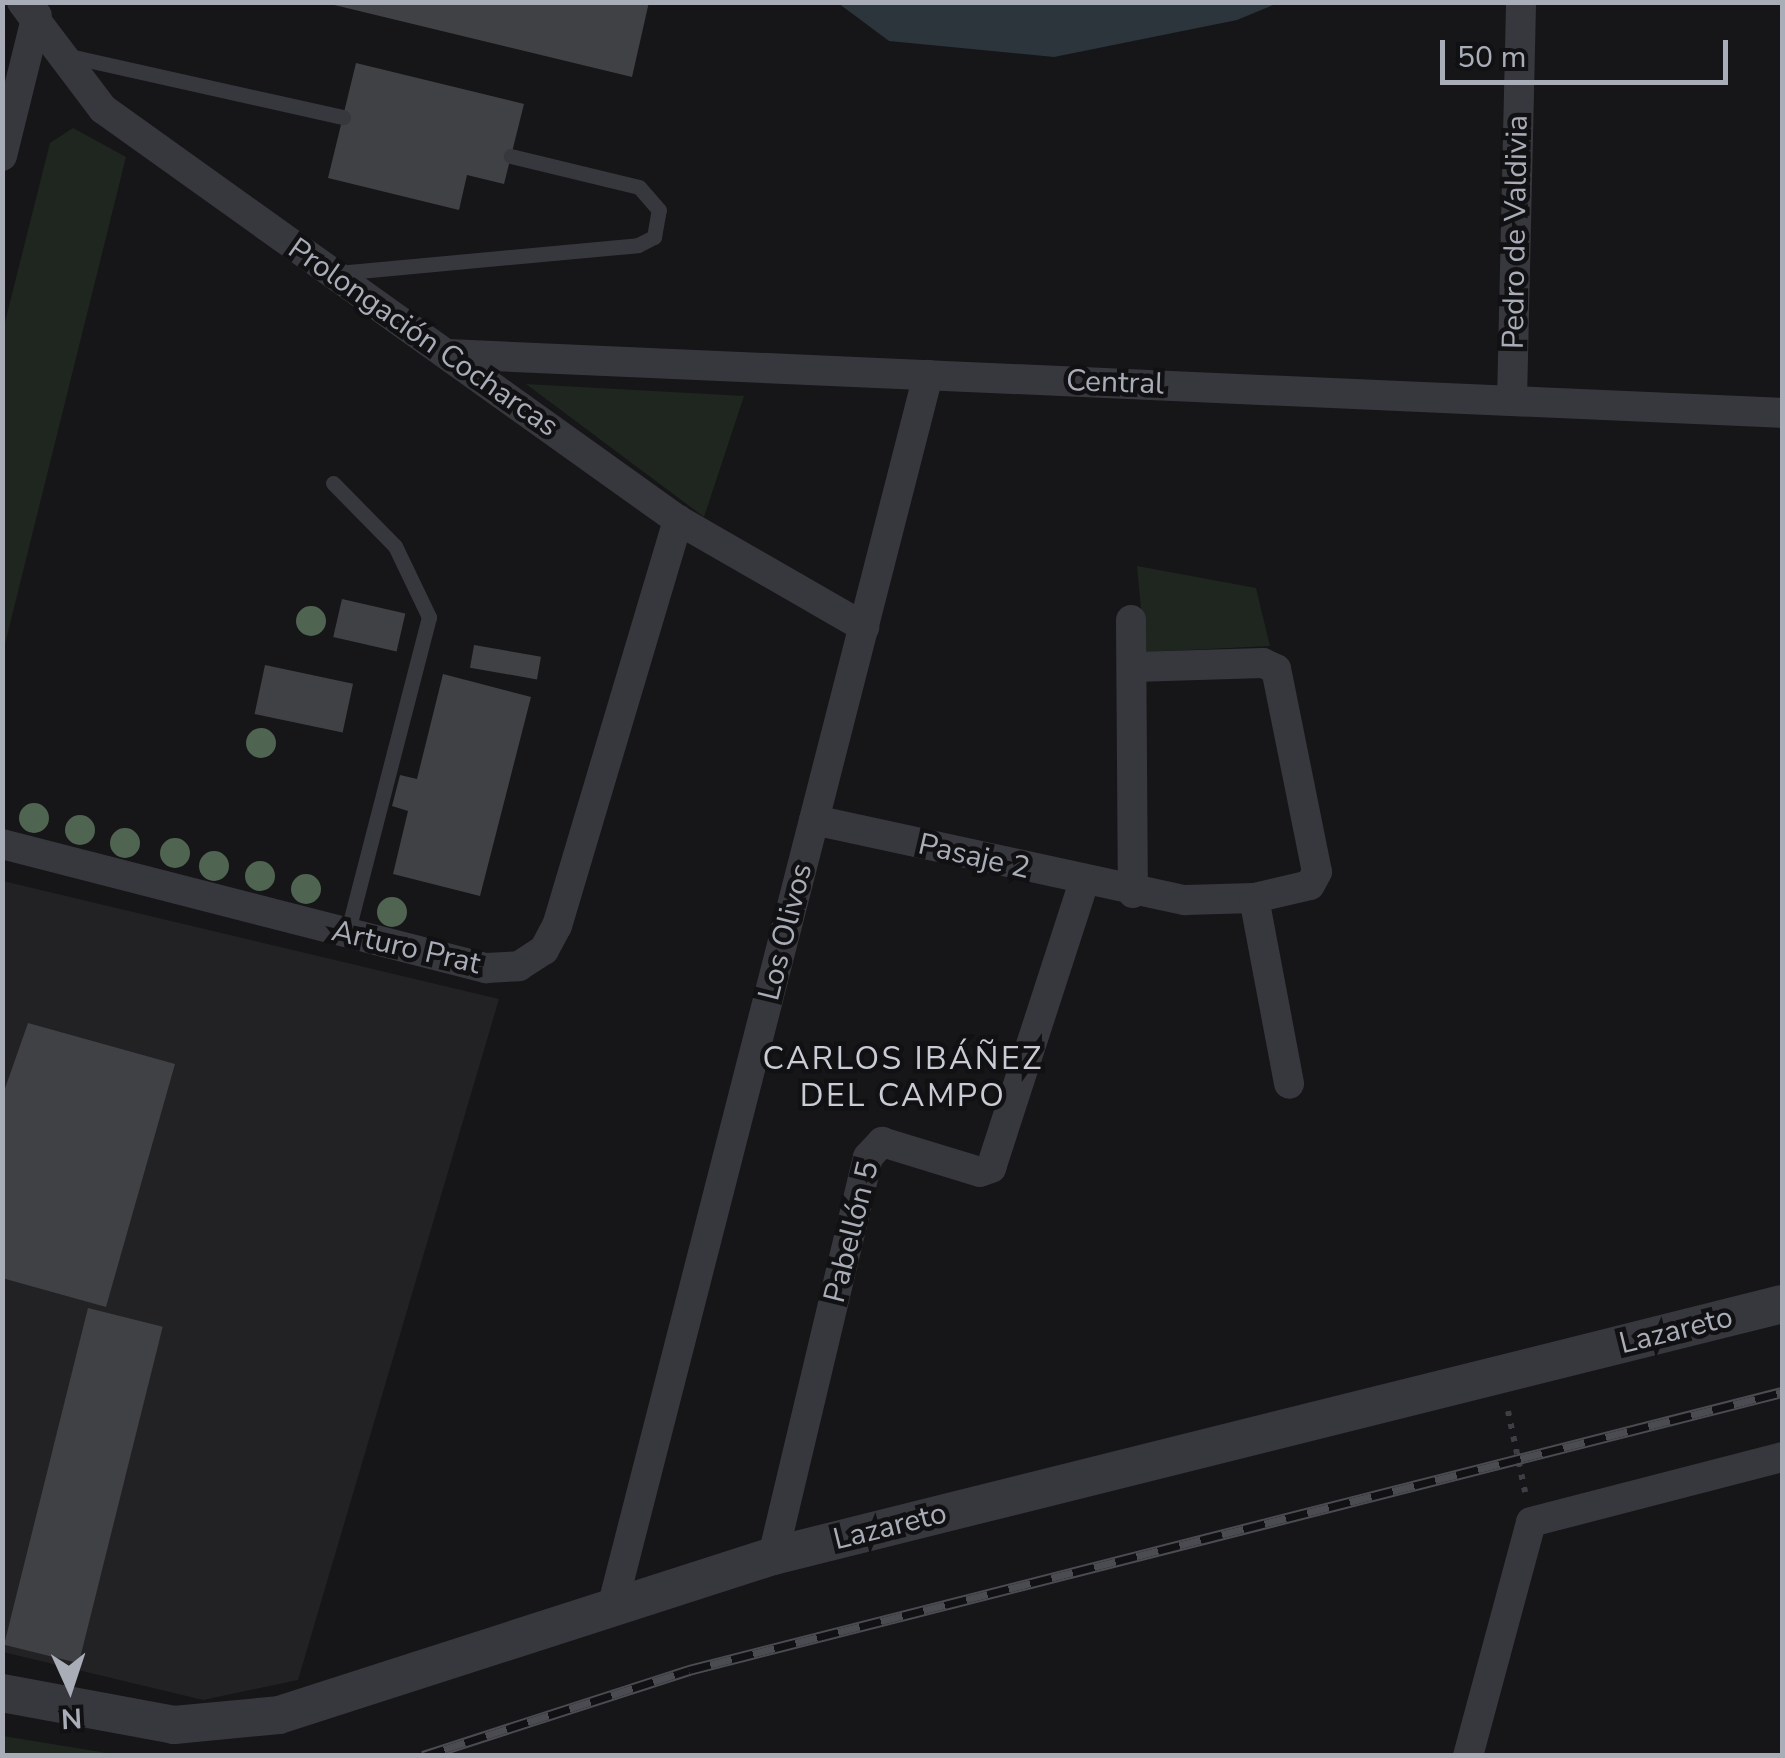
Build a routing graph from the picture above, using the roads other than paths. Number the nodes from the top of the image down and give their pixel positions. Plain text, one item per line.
1 (1521, 2) edge
2 (30, 9) edge
3 (61, 54) junction
4 (343, 117) dead end
5 (2, 156) edge
6 (511, 156) dead end
7 (332, 274) junction
8 (448, 354) junction
9 (928, 376) junction
10 (1512, 400) junction
11 (1782, 413) edge
12 (333, 484) dead end
13 (678, 520) junction
14 (1131, 620) dead end
15 (864, 627) junction
16 (1134, 667) junction
17 (814, 820) junction
18 (2, 844) edge
19 (1084, 882) junction
20 (1133, 893) junction
21 (1254, 898) junction
22 (347, 935) junction
23 (1289, 1084) dead end
24 (1782, 1304) edge
25 (1782, 1458) edge
26 (773, 1556) junction
27 (613, 1604) junction
28 (2, 1693) edge
29 (1468, 1756) edge

1 - 10 street, Pedro de Valdivia
2 - 3 street, Prolongación Cocharcas
2 - 5 street
3 - 4 lane
3 - 7 street, Prolongación Cocharcas
6 - 7 lane
7 - 8 street, Prolongación Cocharcas
8 - 9 street, Central
8 - 13 street, Prolongación Cocharcas
9 - 10 street, Central
9 - 15 street, Los Olivos
10 - 11 street, Central
12 - 22 lane
13 - 15 street, Prolongación Cocharcas
13 - 22 street, Arturo Prat
14 - 16 street
15 - 17 street, Los Olivos
16 - 20 street
16 - 21 street, Pasaje 2
17 - 19 street, Pasaje 2
17 - 27 street, Los Olivos
18 - 22 street, Arturo Prat
19 - 20 street, Pasaje 2
19 - 26 street, Pabellón 5
20 - 21 street, Pasaje 2
21 - 23 street
24 - 26 street, Lazareto
25 - 29 street
26 - 27 street, Lazareto
27 - 28 street, Lazareto

